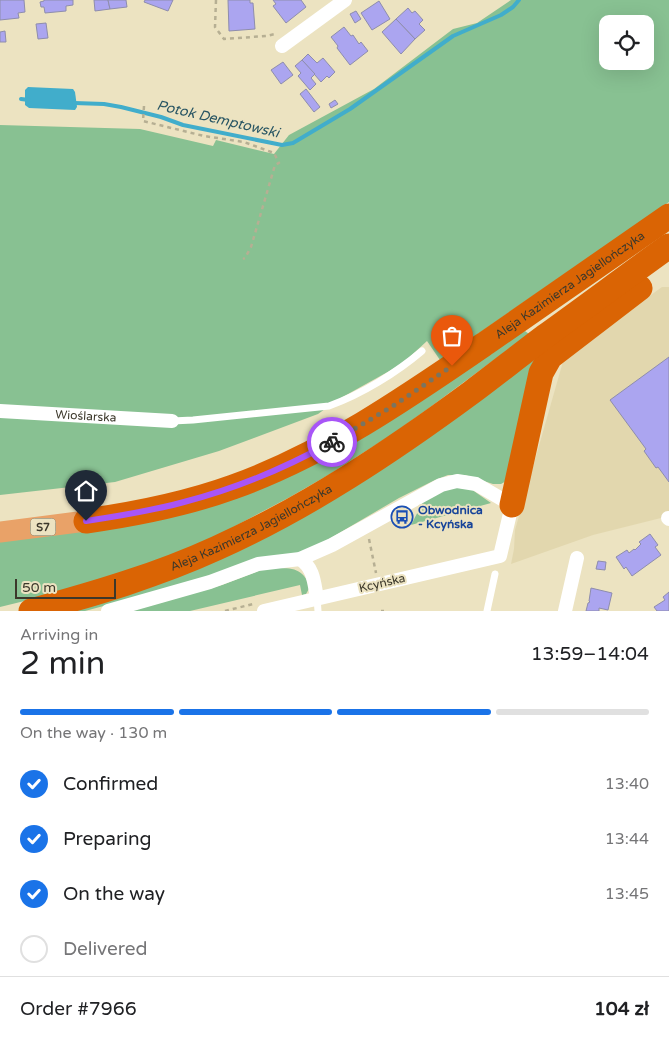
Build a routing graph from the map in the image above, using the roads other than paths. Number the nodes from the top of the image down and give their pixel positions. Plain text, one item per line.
1 (337, 2) edge
2 (282, 46) road end
3 (669, 216) edge
4 (669, 246) edge
5 (669, 261) edge
6 (422, 351) dead end
7 (0, 411) edge
8 (172, 420) joint
9 (512, 505) junction
10 (86, 521) joint
11 (0, 532) edge
12 (577, 558) dead end
13 (300, 559) junction
14 (496, 574) dead end
15 (317, 605) edge
16 (31, 611) edge
17 (108, 611) edge
18 (264, 611) edge
19 (487, 611) edge
20 (565, 611) edge

1 - 2 street
3 - 10 highway, Aleja Kazimierza Jagiellończyka / S7
4 - 16 highway, Aleja Kazimierza Jagiellończyka
5 - 9 highway
6 - 8 lane
7 - 8 street, Wioślarska
9 - 13 street
9 - 15 street, Kcyńska
10 - 11 main road, Aleja Kazimierza Jagiellończyka / S7
12 - 20 street
13 - 15 street
13 - 17 street
14 - 19 lane
15 - 18 street, Kcyńska

